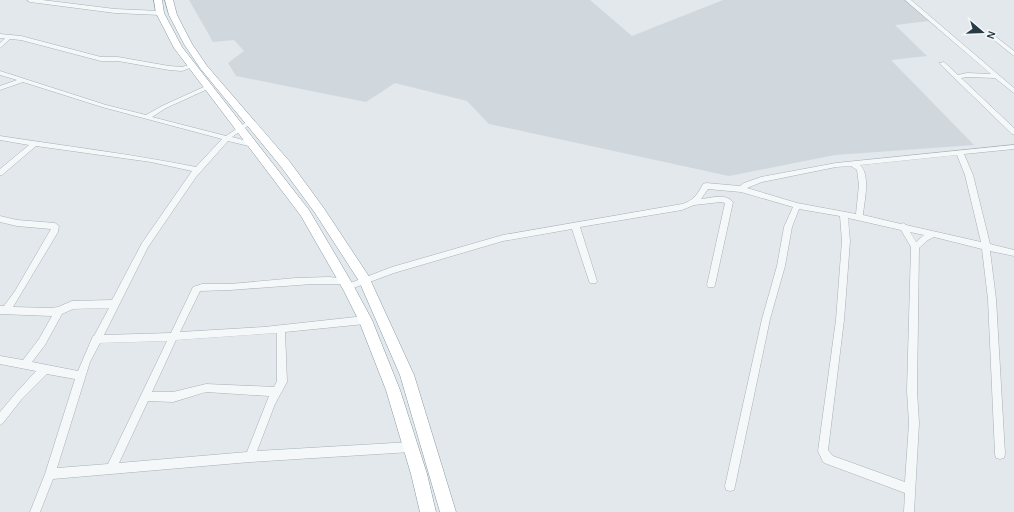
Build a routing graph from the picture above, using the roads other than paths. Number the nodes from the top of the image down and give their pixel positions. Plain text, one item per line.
1 (34, 0) edge
2 (158, 0) edge
3 (169, 0) edge
4 (908, 0) edge
5 (160, 13) junction
6 (177, 32) junction
7 (991, 35) dead end
8 (0, 36) edge
9 (10, 36) junction
10 (0, 46) edge
11 (1014, 54) edge
12 (942, 63) dead end
13 (192, 66) junction
14 (0, 73) edge
15 (996, 76) junction
16 (956, 77) junction
17 (21, 80) junction
18 (210, 85) junction
19 (0, 88) edge
20 (1014, 91) edge
21 (147, 118) junction
22 (246, 125) junction
23 (1014, 132) edge
24 (0, 138) edge
25 (226, 138) junction
26 (34, 144) junction
27 (253, 145) junction
28 (1013, 149) edge
29 (960, 153) junction
30 (852, 163) junction
31 (198, 170) junction
32 (0, 173) edge
33 (741, 189) junction
34 (694, 203) junction
35 (797, 206) junction
36 (844, 215) junction
37 (859, 217) junction
38 (0, 220) edge
39 (575, 225) junction
40 (903, 226) junction
41 (934, 234) junction
42 (986, 246) junction
43 (915, 247) junction
44 (1014, 253) edge
45 (364, 279) junction
46 (593, 280) dead end
47 (346, 284) junction
48 (710, 285) dead end
49 (114, 304) junction
50 (3, 310) edge
51 (59, 311) junction
52 (365, 320) junction
53 (281, 330) junction
54 (174, 338) junction
55 (96, 339) junction
56 (0, 360) edge
57 (25, 365) junction
58 (402, 365) junction
59 (45, 369) junction
60 (386, 372) junction
61 (80, 376) junction
62 (277, 392) junction
63 (146, 396) junction
64 (0, 420) edge
65 (411, 447) junction
66 (1000, 454) dead end
67 (250, 457) junction
68 (111, 468) junction
69 (436, 469) junction
70 (50, 474) junction
71 (419, 474) junction
72 (730, 486) dead end
73 (909, 489) junction
74 (35, 512) edge
75 (428, 512) edge
76 (448, 512) edge
77 (909, 512) edge

1 - 5 street
2 - 5 highway
3 - 6 highway
4 - 15 street
5 - 6 highway
6 - 13 highway
6 - 18 highway
7 - 11 street
8 - 9 street
9 - 10 street
9 - 13 street
12 - 16 street
13 - 18 highway
14 - 17 street
15 - 16 street
15 - 20 street
16 - 23 street
17 - 19 street
17 - 21 street
18 - 21 street
18 - 22 highway
21 - 25 street
22 - 25 street
22 - 27 highway
22 - 45 highway
24 - 26 street
25 - 27 street
25 - 31 street
26 - 31 street
26 - 32 street
27 - 47 highway
28 - 29 street
29 - 30 street
29 - 42 street
30 - 33 street
30 - 37 street
31 - 49 street
33 - 34 street
33 - 35 street
34 - 39 street
34 - 48 street
35 - 36 street
35 - 72 street
36 - 37 street
36 - 73 street
37 - 40 street
38 - 50 street
39 - 45 street
39 - 46 street
40 - 41 street
40 - 43 street
41 - 42 street
41 - 43 street
42 - 44 street
42 - 66 street
43 - 73 street
45 - 47 street
45 - 58 highway
47 - 52 highway
47 - 54 street
49 - 51 street
49 - 55 street
50 - 51 street
51 - 57 street
52 - 53 street
52 - 60 highway
53 - 54 street
53 - 62 street
54 - 55 street
54 - 63 street
55 - 61 street
56 - 57 street
57 - 59 street
58 - 60 highway
58 - 69 highway
59 - 61 street
59 - 64 street
60 - 65 highway
61 - 70 street
62 - 63 street
62 - 67 street
63 - 68 street
65 - 67 street
65 - 71 highway
67 - 68 street
68 - 70 street
69 - 71 highway
69 - 76 highway
70 - 74 street
71 - 75 highway
73 - 77 street

